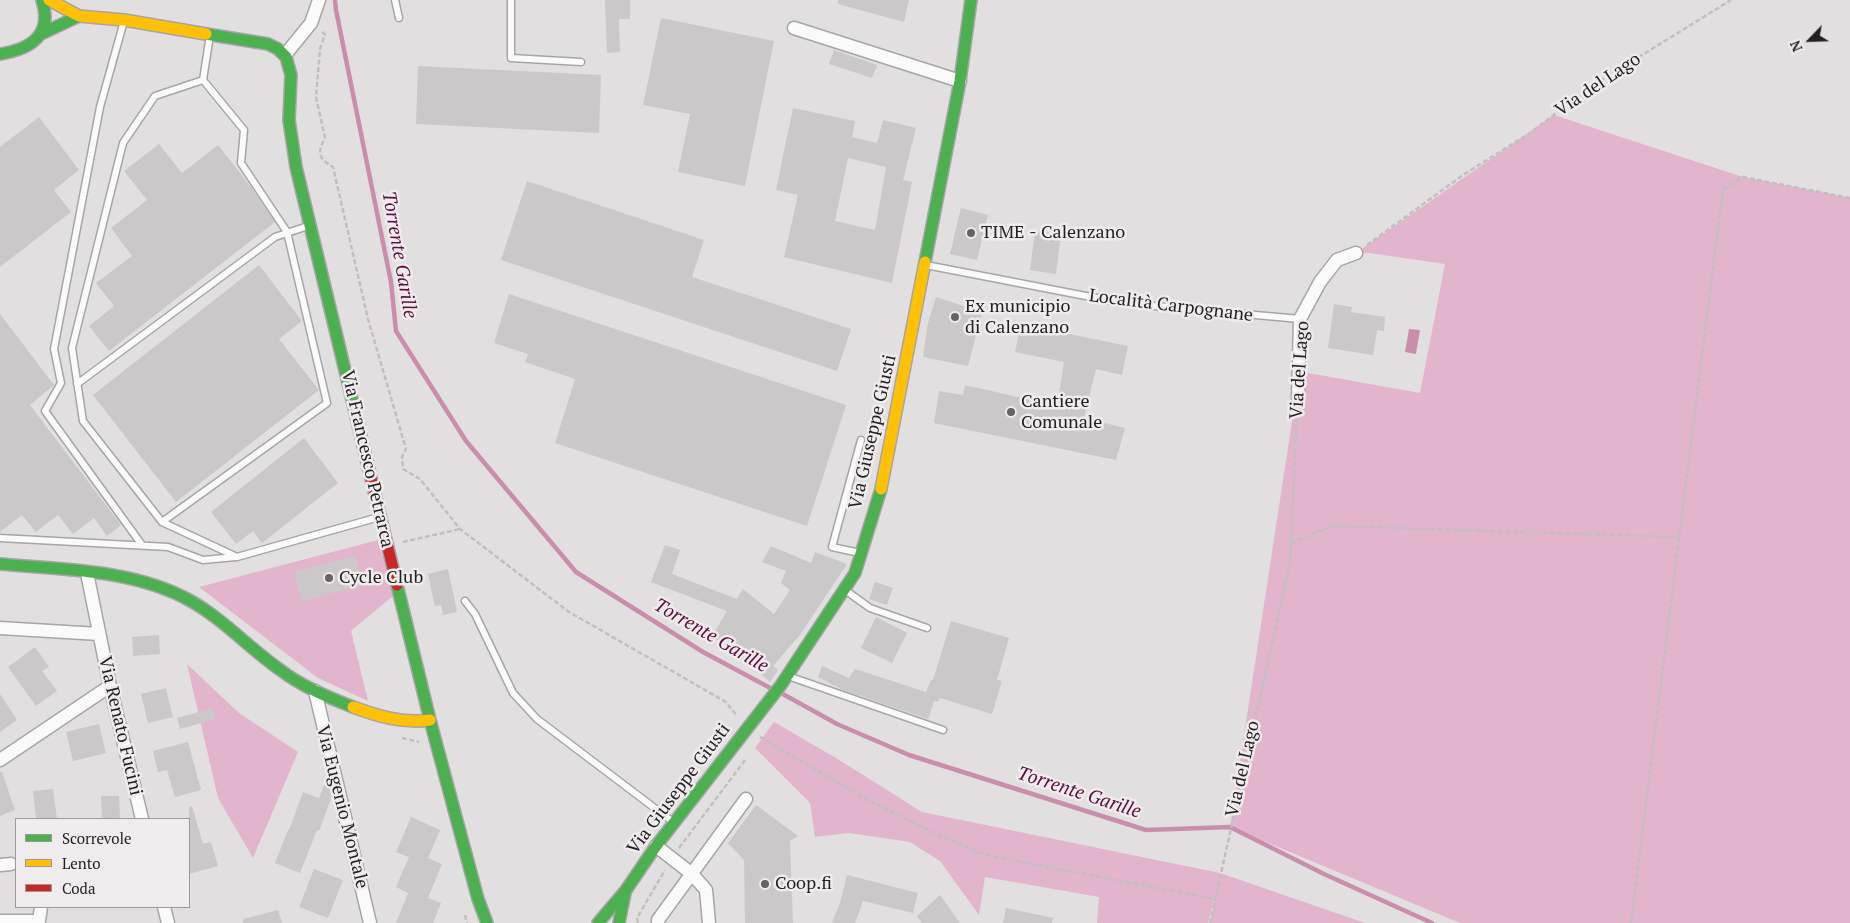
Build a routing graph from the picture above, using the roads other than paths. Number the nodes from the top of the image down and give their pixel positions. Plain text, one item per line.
1 (42, 0) edge
2 (49, 0) edge
3 (319, 0) edge
4 (395, 0) edge
5 (511, 0) edge
6 (971, 0) edge
7 (79, 16) junction
8 (399, 18) dead end
9 (124, 20) junction
10 (794, 28) dead end
11 (42, 34) junction
12 (210, 34) junction
13 (0, 54) edge
14 (285, 55) junction
15 (581, 62) dead end
16 (204, 80) junction
17 (960, 81) junction
18 (310, 225) junction
19 (287, 232) junction
20 (1356, 253) road end
21 (926, 264) junction
22 (1300, 320) junction
23 (78, 384) junction
24 (1298, 400) road end
25 (861, 440) dead end
26 (380, 516) junction
27 (162, 522) junction
28 (0, 538) edge
29 (142, 545) junction
30 (861, 553) junction
31 (237, 557) junction
32 (0, 564) edge
33 (86, 573) junction
34 (844, 589) junction
35 (465, 601) dead end
36 (0, 628) edge
37 (927, 628) dead end
38 (99, 634) junction
39 (784, 680) junction
40 (110, 686) junction
41 (315, 691) junction
42 (430, 720) junction
43 (943, 730) dead end
44 (0, 760) edge
45 (746, 799) dead end
46 (142, 818) edge
47 (674, 823) junction
48 (656, 846) junction
49 (692, 874) junction
50 (626, 890) junction
51 (41, 908) edge
52 (164, 908) edge
53 (0, 921) edge
54 (168, 923) edge
55 (370, 923) edge
56 (487, 923) edge
57 (598, 923) edge
58 (619, 923) edge
59 (658, 923) edge
60 (708, 923) edge

1 - 11 street
2 - 7 street
3 - 14 street
4 - 8 lane
5 - 15 lane
6 - 17 street, Via Giuseppe Giusti
7 - 9 street
7 - 11 street
9 - 12 street
9 - 29 lane
10 - 17 street
11 - 13 street
12 - 14 street
12 - 16 lane
14 - 18 street, Via Francesco Petrarca
16 - 19 lane
16 - 23 lane
17 - 21 street, Via Giuseppe Giusti
18 - 19 lane
18 - 26 street, Via Francesco Petrarca
19 - 23 lane
19 - 27 lane
20 - 22 street, Via del Lago
21 - 22 lane, Località Carpognane
21 - 30 street, Via Giuseppe Giusti
22 - 24 street, Via del Lago
23 - 27 lane
25 - 30 lane
26 - 31 lane
26 - 42 street, Via Francesco Petrarca
27 - 31 lane
28 - 29 lane
29 - 31 lane
30 - 34 street, Via Giuseppe Giusti
32 - 33 street
33 - 38 street, Via Renato Fucini
33 - 41 street
34 - 37 lane
34 - 39 street, Via Giuseppe Giusti
35 - 47 lane
36 - 38 street, Via Renato Fucini
38 - 40 street, Via Renato Fucini
39 - 43 lane
39 - 47 street, Via Giuseppe Giusti
40 - 44 street
40 - 46 street, Via Renato Fucini
41 - 42 street
41 - 55 street, Via Eugenio Montale
42 - 56 street, Via Francesco Petrarca
45 - 49 street
47 - 48 street, Via Giuseppe Giusti
48 - 49 street
48 - 50 street, Via Giuseppe Giusti
49 - 59 street
49 - 60 street
50 - 57 street, Via Giuseppe Giusti
50 - 58 street, Via Giuseppe Giusti
51 - 53 street
52 - 54 street

